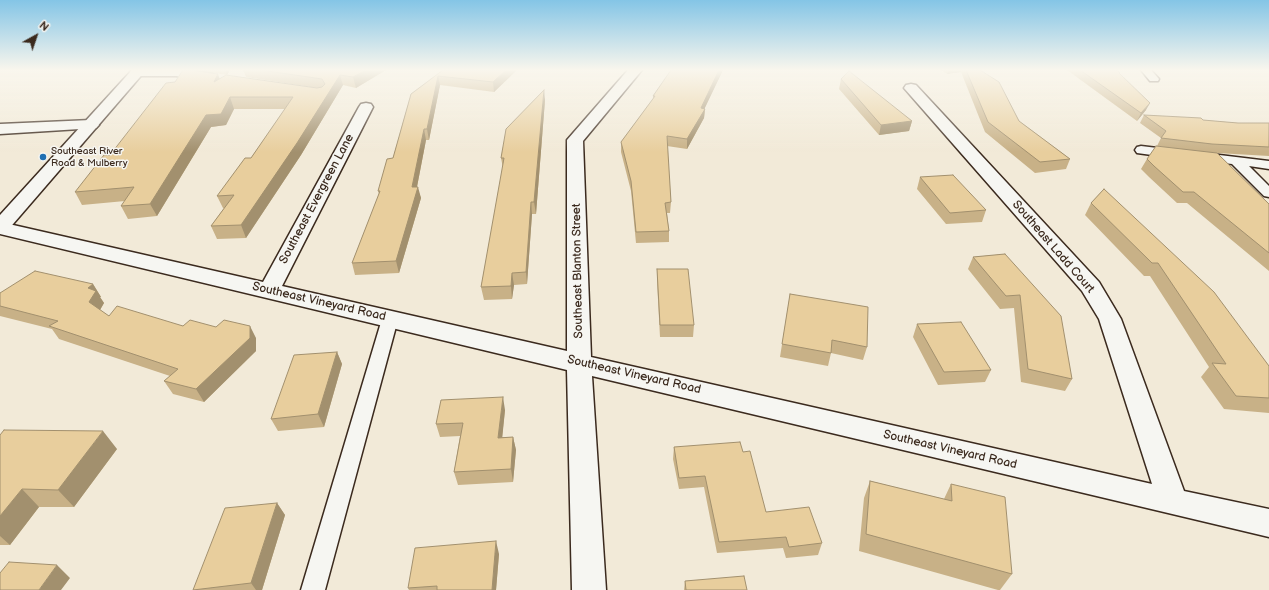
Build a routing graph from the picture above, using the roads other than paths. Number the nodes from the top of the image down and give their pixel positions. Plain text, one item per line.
1 (114, 98) edge
2 (611, 98) edge
3 (920, 98) edge
4 (366, 107) dead end
5 (91, 124) junction
6 (0, 129) edge
7 (1140, 150) dead end
8 (1236, 161) junction
9 (1269, 165) edge
10 (1269, 193) edge
11 (0, 227) edge
12 (268, 290) junction
13 (390, 318) junction
14 (579, 362) junction
15 (1173, 502) junction
16 (1269, 523) edge
17 (313, 590) edge
18 (589, 590) edge

1 - 5 street
2 - 14 street, Southeast Blanton Street
3 - 15 street, Southeast Ladd Court
4 - 12 street, Southeast Evergreen Lane
5 - 6 street
5 - 11 street
7 - 8 lane
8 - 9 lane
8 - 10 lane
11 - 12 street, Southeast Vineyard Road
12 - 13 street, Southeast Vineyard Road
13 - 14 street, Southeast Vineyard Road
13 - 17 lane
14 - 15 street, Southeast Vineyard Road
14 - 18 street, Southeast Blanton Street
15 - 16 street, Southeast Vineyard Road

